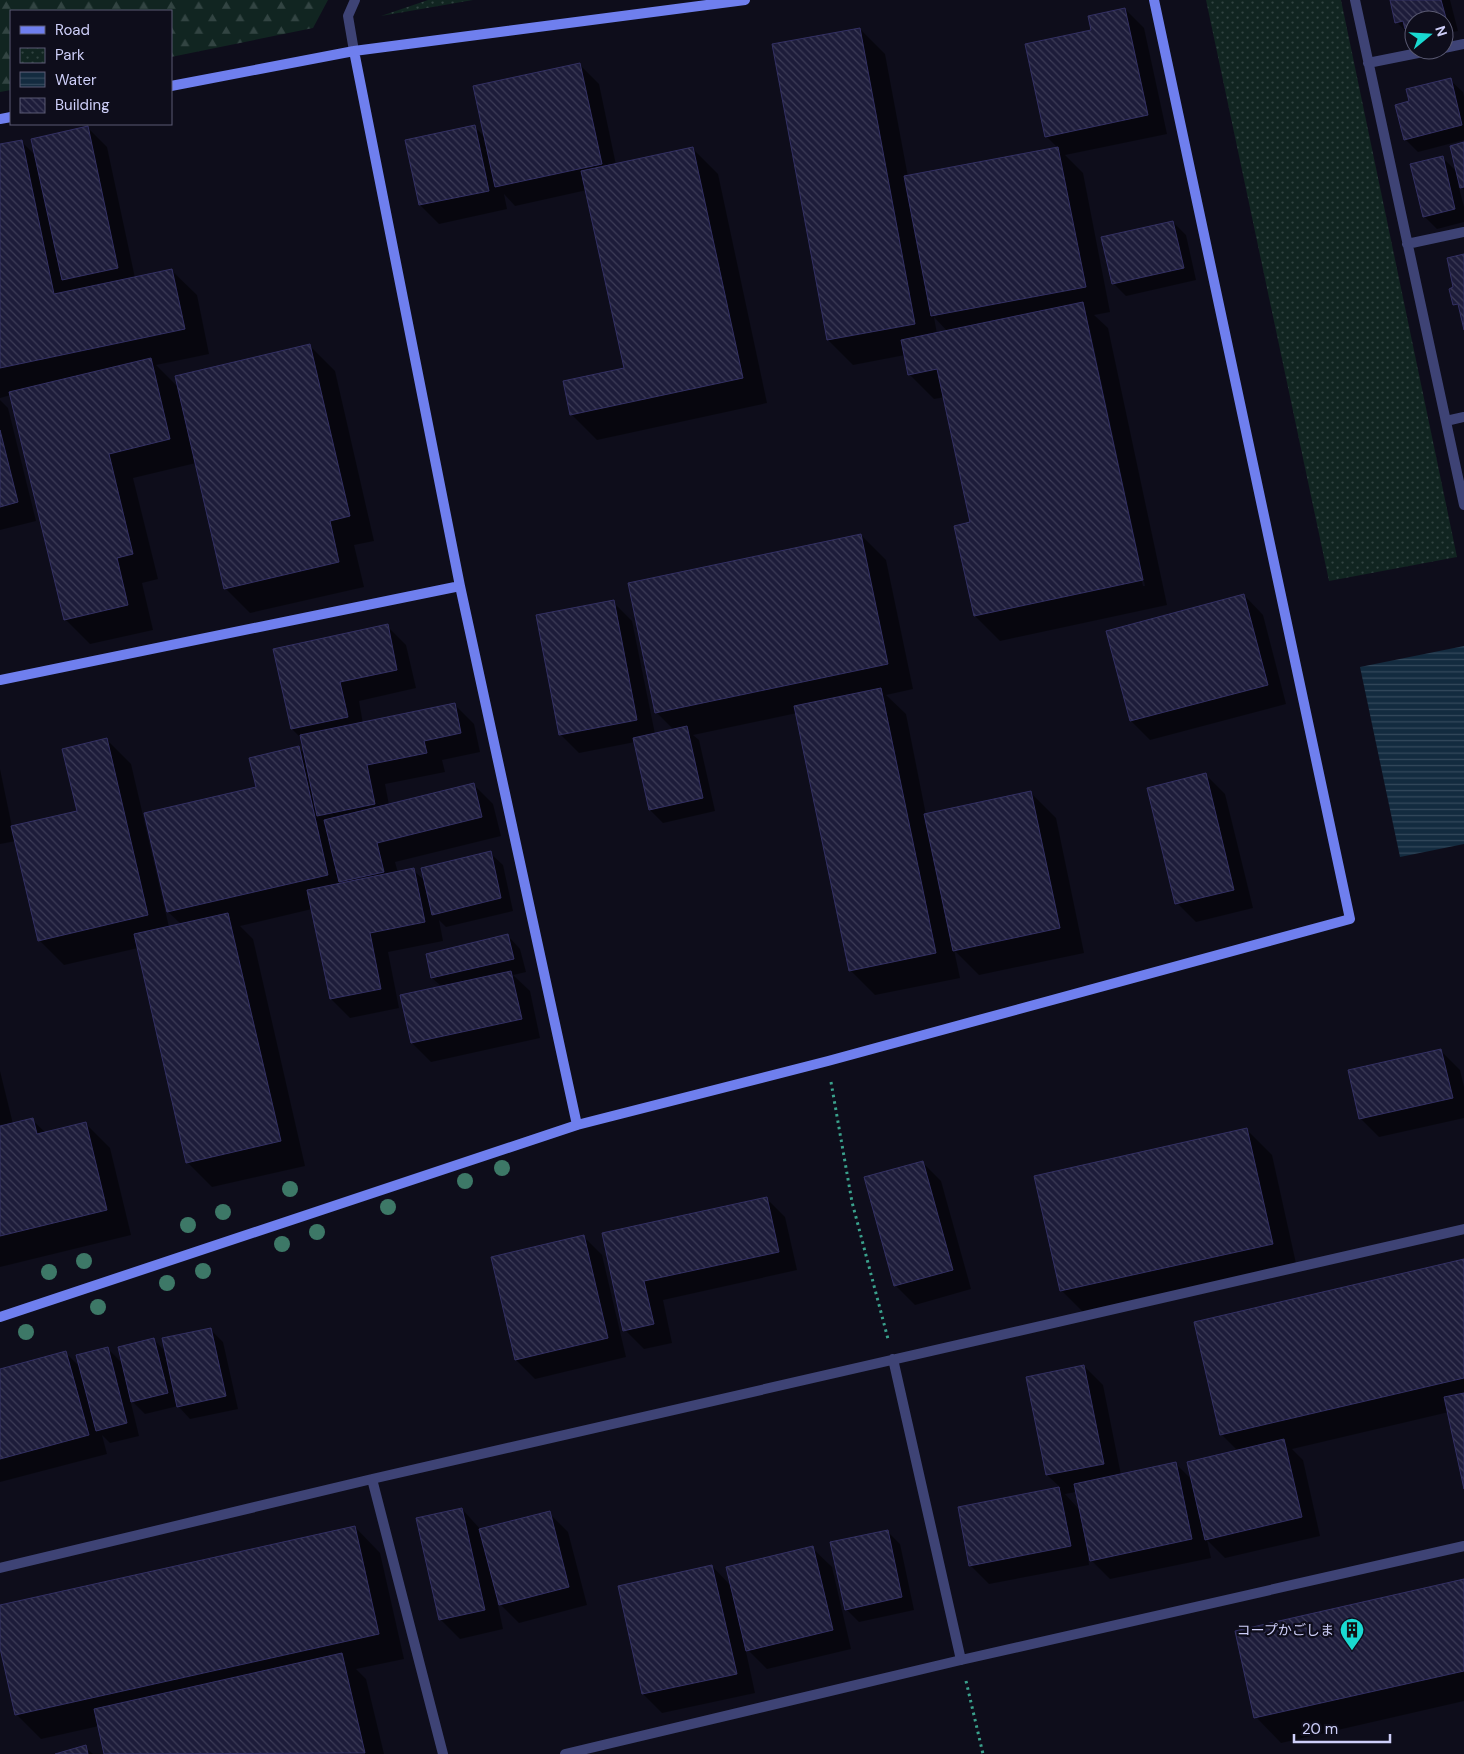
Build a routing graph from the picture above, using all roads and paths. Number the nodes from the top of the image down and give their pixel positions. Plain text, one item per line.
1 (355, 0) edge
2 (745, 0) edge
3 (1154, 0) edge
4 (1354, 0) edge
5 (354, 51) junction
6 (1404, 56) edge
7 (1368, 63) junction
8 (172, 86) edge
9 (1464, 232) edge
10 (1407, 244) junction
11 (1464, 417) edge
12 (1446, 420) junction
13 (1464, 505) edge
14 (460, 586) junction
15 (0, 680) edge
16 (828, 1061) junction
17 (577, 1125) junction
18 (1464, 1230) edge
19 (0, 1317) edge
20 (893, 1360) junction
21 (372, 1479) junction
22 (1464, 1546) edge
23 (0, 1568) edge
24 (961, 1660) junction
25 (443, 1754) edge
26 (565, 1754) edge
27 (983, 1754) edge

1 - 5 street
2 - 5 street
3 - 16 street
4 - 7 street
5 - 8 street
5 - 14 street
6 - 7 street
7 - 10 street
9 - 10 street
10 - 12 street
11 - 12 street
12 - 13 street
14 - 15 street
14 - 17 street
16 - 17 street
16 - 20 path
17 - 19 street
18 - 20 street
20 - 21 street
20 - 24 street
21 - 23 street
21 - 25 street
22 - 24 street
24 - 26 street
24 - 27 path

